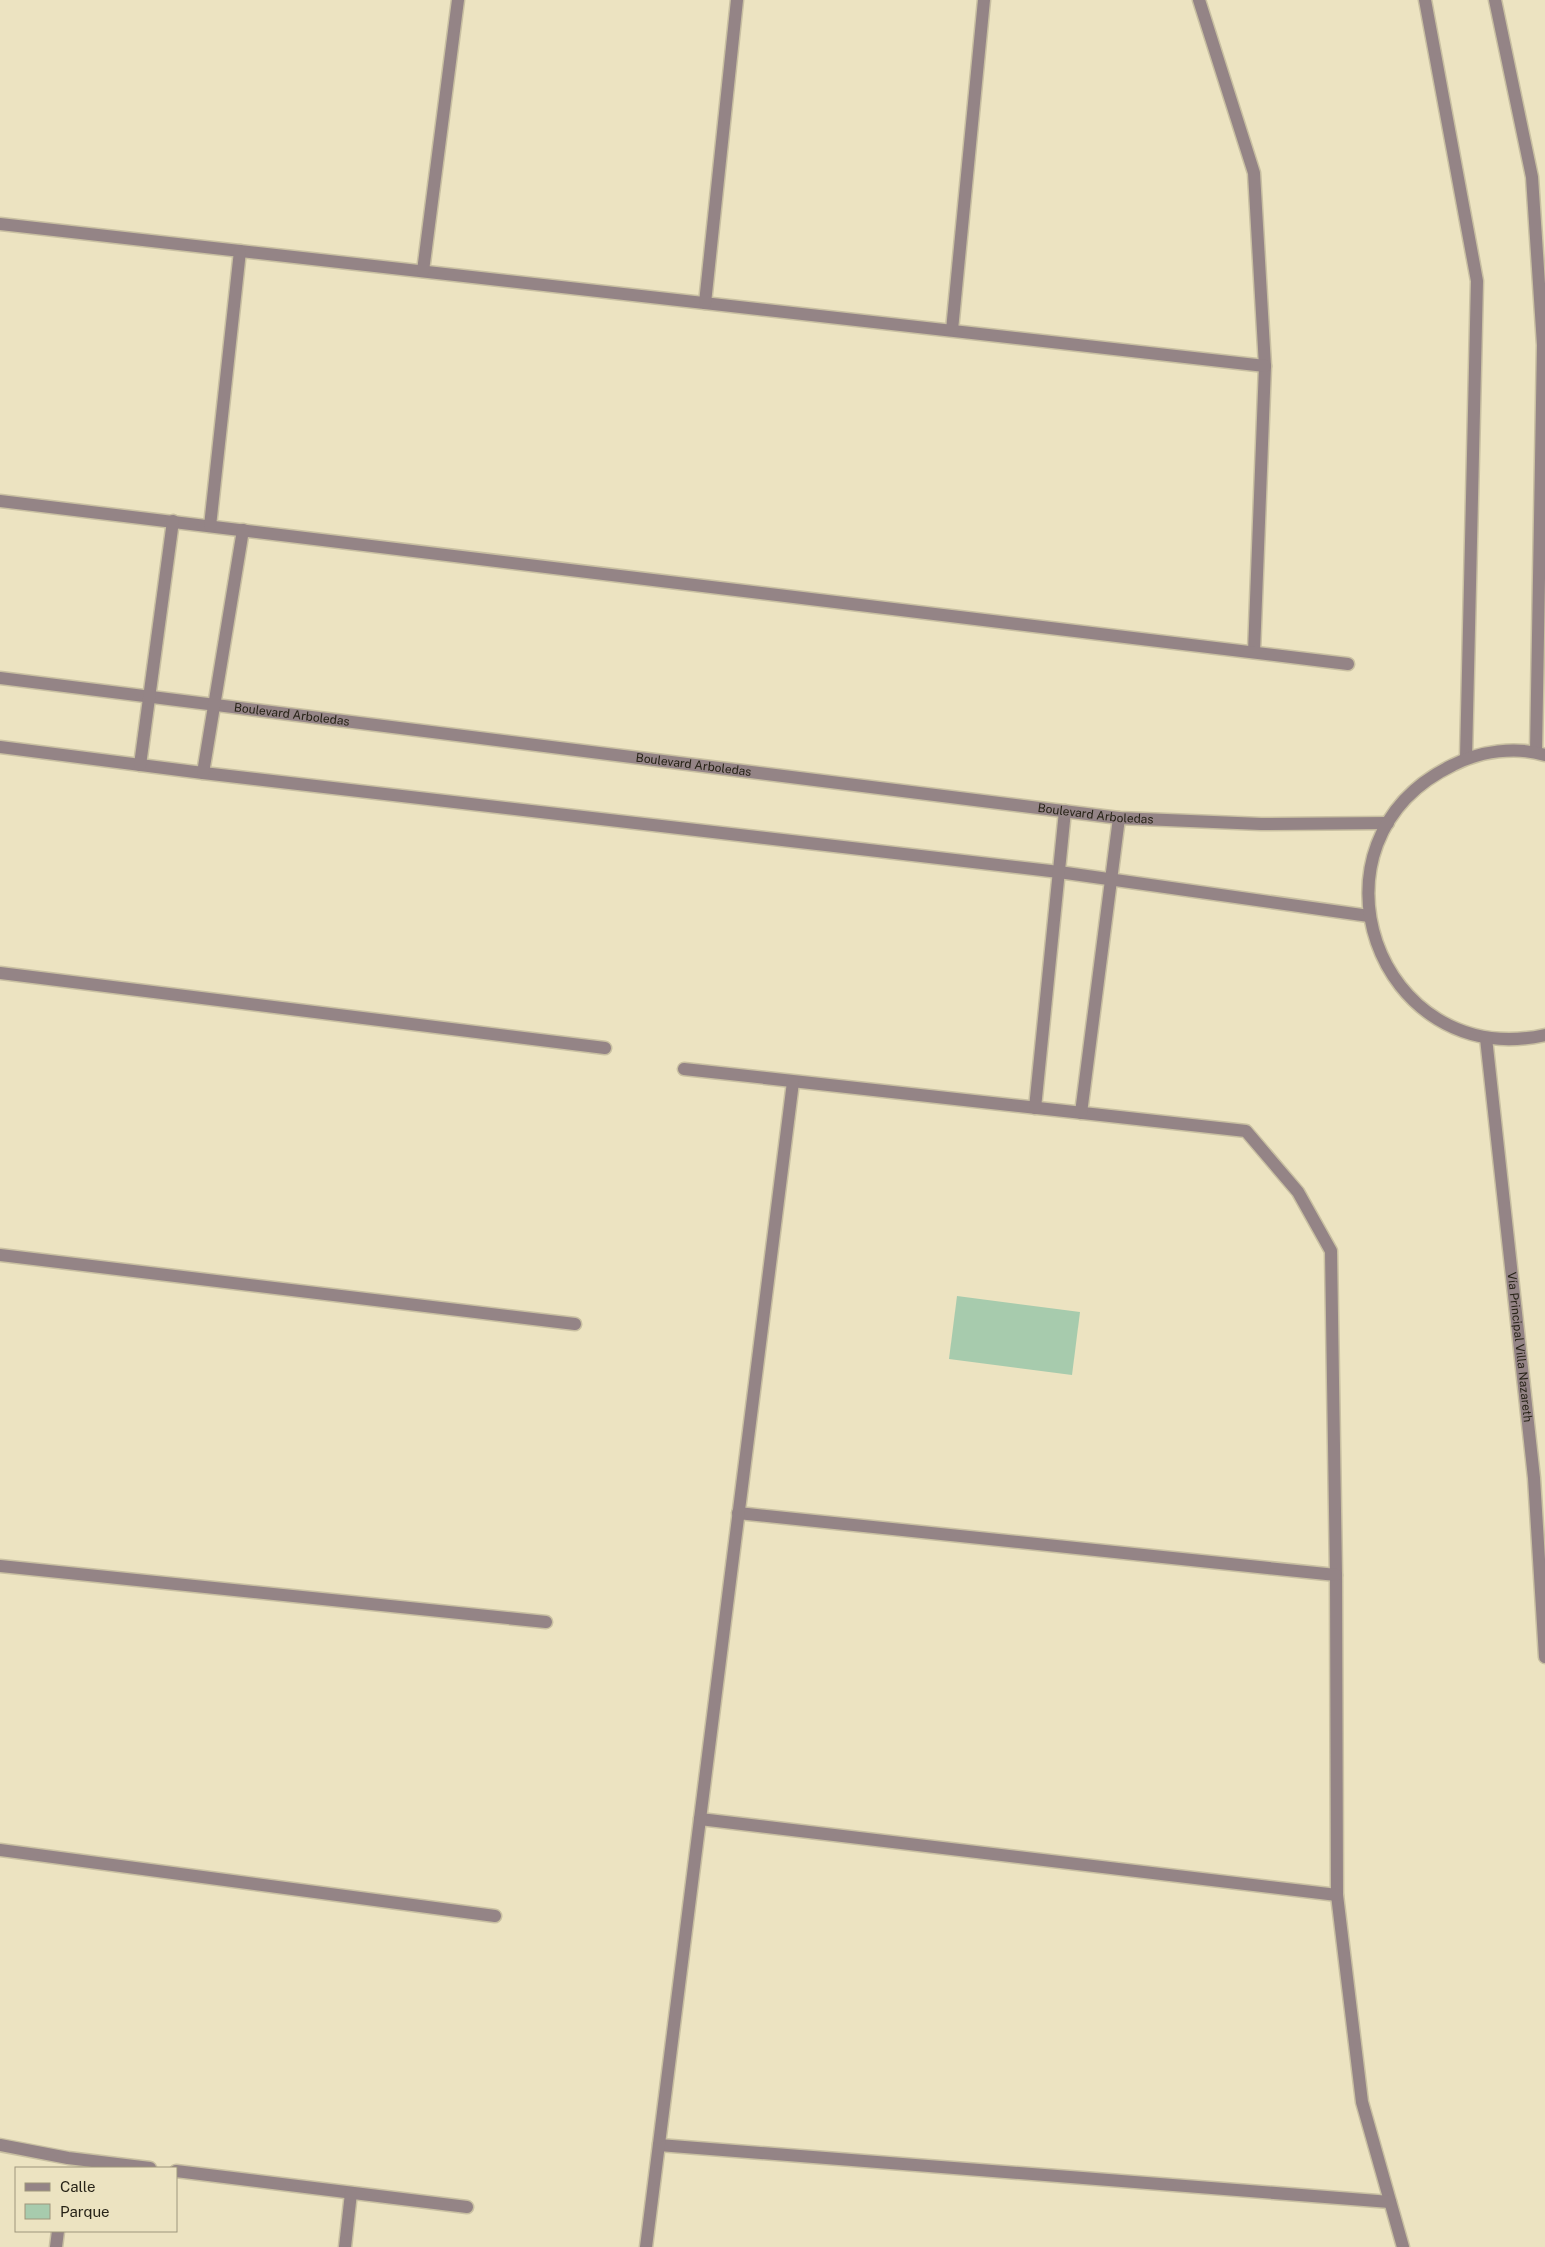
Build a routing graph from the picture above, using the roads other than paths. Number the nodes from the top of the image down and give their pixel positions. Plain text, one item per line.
1 (458, 0) edge
2 (737, 0) edge
3 (984, 0) edge
4 (1199, 0) edge
5 (1425, 0) edge
6 (1495, 0) edge
7 (0, 224) edge
8 (240, 251) junction
9 (423, 271) junction
10 (705, 303) junction
11 (952, 330) junction
12 (1265, 366) junction
13 (0, 501) edge
14 (173, 522) junction
15 (210, 526) junction
16 (243, 530) junction
17 (1254, 652) junction
18 (1348, 664) dead end
19 (0, 678) edge
20 (150, 697) junction
21 (214, 705) junction
22 (0, 747) edge
23 (1541, 754) edge
24 (1466, 758) junction
25 (140, 765) junction
26 (203, 773) junction
27 (1065, 811) junction
28 (1119, 818) junction
29 (1388, 823) junction
30 (1059, 872) junction
31 (1111, 879) junction
32 (1369, 916) junction
33 (0, 973) edge
34 (1545, 1035) edge
35 (1486, 1038) junction
36 (605, 1048) dead end
37 (684, 1069) dead end
38 (793, 1082) junction
39 (1036, 1108) junction
40 (1081, 1113) junction
41 (0, 1255) edge
42 (575, 1324) dead end
43 (1540, 1477) edge
44 (738, 1513) junction
45 (1541, 1538) edge
46 (0, 1566) edge
47 (1336, 1575) junction
48 (546, 1622) dead end
49 (1545, 1657) edge
50 (700, 1819) junction
51 (0, 1850) edge
52 (1337, 1895) junction
53 (495, 1916) dead end
54 (0, 2145) edge
55 (659, 2145) junction
56 (67, 2163) edge
57 (133, 2167) edge
58 (178, 2172) edge
59 (351, 2193) junction
60 (1390, 2202) junction
61 (467, 2207) dead end
62 (58, 2232) edge
63 (56, 2247) edge
64 (345, 2247) edge
65 (646, 2247) edge
66 (1403, 2247) edge

1 - 9 street
2 - 10 street
3 - 11 street
4 - 12 street
5 - 24 street
6 - 23 street
7 - 8 street
8 - 9 street
8 - 15 street
9 - 10 street
10 - 11 street
11 - 12 street
12 - 17 street
13 - 14 street
14 - 15 street
14 - 20 street
15 - 16 street
16 - 17 street
16 - 21 street
17 - 18 street
19 - 20 street, Boulevard Arboledas
20 - 21 street, Boulevard Arboledas
20 - 25 street
21 - 26 street
21 - 27 street, Boulevard Arboledas
22 - 25 street
23 - 24 street
24 - 29 street
25 - 26 street
26 - 30 street
27 - 28 street, Boulevard Arboledas
27 - 30 street
28 - 29 street, Boulevard Arboledas
28 - 31 street
29 - 32 street
30 - 31 street
30 - 39 street
31 - 32 street
31 - 40 street
32 - 35 street
33 - 36 street
34 - 35 street
35 - 43 street, Vía Principal Villa Nazareth
37 - 38 street
38 - 39 street
38 - 44 street
39 - 40 street
40 - 47 street
41 - 42 street
43 - 45 street, Vía Principal Villa Nazareth
44 - 47 street
44 - 50 street
45 - 49 street, Vía Principal Villa Nazareth
46 - 48 street
47 - 52 street
50 - 52 street
50 - 55 street
51 - 53 street
52 - 60 street
54 - 56 street
55 - 60 street
55 - 65 street
56 - 57 street
58 - 59 street
59 - 61 street
59 - 64 street
60 - 66 street
62 - 63 street

